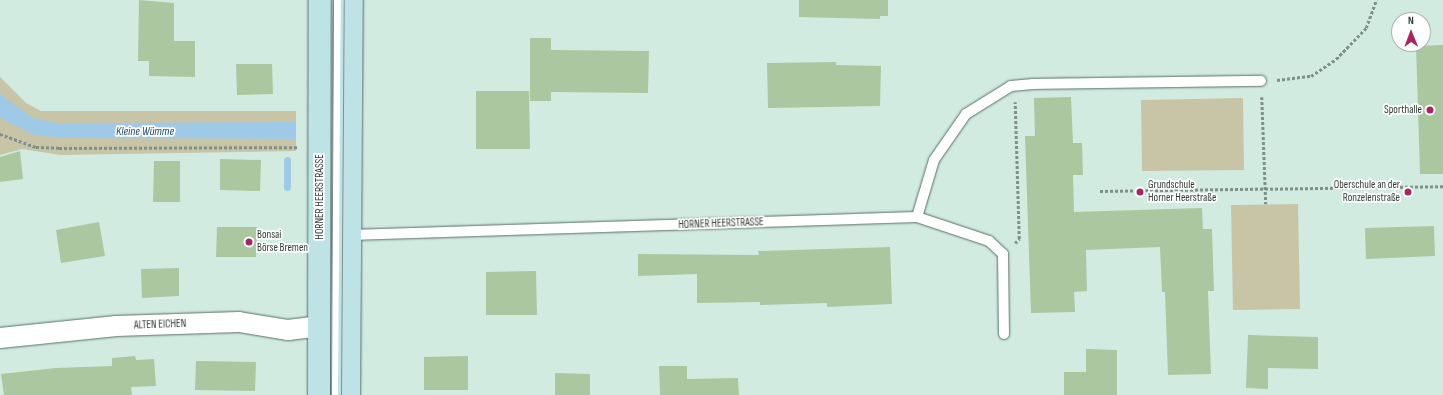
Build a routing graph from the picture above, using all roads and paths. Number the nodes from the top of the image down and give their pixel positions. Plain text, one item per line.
1 (320, 0) edge
2 (339, 0) edge
3 (352, 0) edge
4 (1376, 0) edge
5 (1262, 81) junction
6 (1015, 86) junction
7 (0, 134) edge
8 (320, 146) junction
9 (1443, 186) edge
10 (1265, 189) junction
11 (1100, 191) dead end
12 (1266, 204) dead end
13 (917, 217) junction
14 (350, 235) junction
15 (1003, 254) junction
16 (319, 326) junction
17 (1004, 334) dead end
18 (0, 338) edge
19 (319, 395) edge
20 (336, 395) edge
21 (349, 395) edge

1 - 8 main road, HORNER HEERSTRASSE
2 - 20 lane
3 - 14 main road
4 - 5 path
5 - 6 lane
5 - 10 path
6 - 13 lane
6 - 15 path
7 - 8 path
8 - 16 main road, HORNER HEERSTRASSE
9 - 10 path
10 - 11 path
10 - 12 path
13 - 14 lane, HORNER HEERSTRASSE
13 - 15 lane, HORNER HEERSTRASSE
14 - 21 main road
15 - 17 lane
16 - 18 street, ALTEN EICHEN
16 - 19 main road, HORNER HEERSTRASSE

